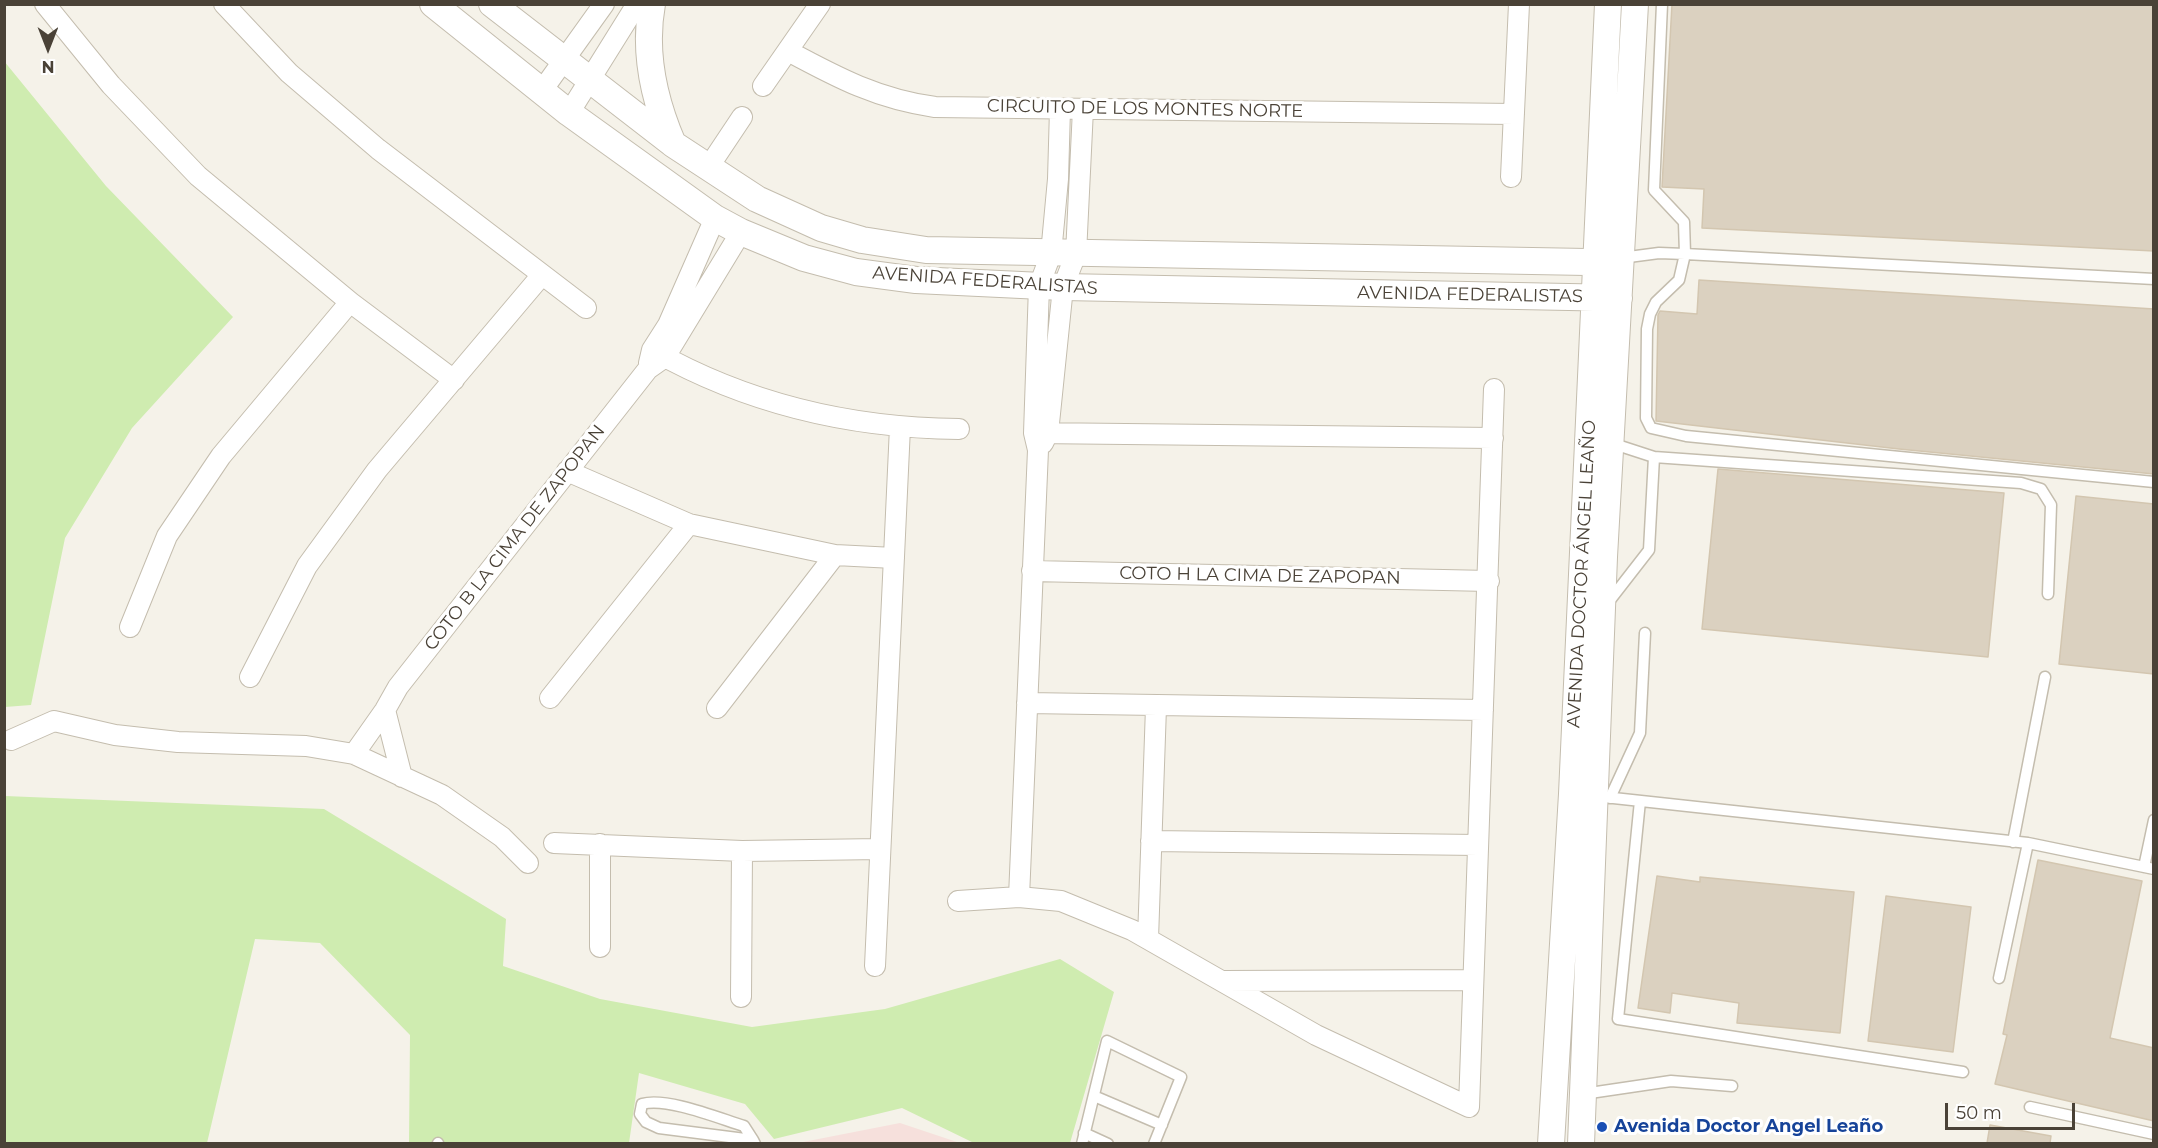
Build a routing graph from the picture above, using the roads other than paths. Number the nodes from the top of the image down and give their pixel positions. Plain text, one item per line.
1 (45, 4) edge
2 (224, 4) edge
3 (433, 4) edge
4 (492, 4) edge
5 (603, 4) edge
6 (637, 4) edge
7 (652, 4) edge
8 (820, 4) edge
9 (1519, 4) edge
10 (1608, 4) edge
11 (1635, 4) edge
12 (1662, 4) edge
13 (1606, 42) junction
14 (1633, 43) junction
15 (788, 51) junction
16 (564, 59) junction
17 (590, 80) junction
18 (763, 86) dead end
19 (541, 92) junction
20 (1060, 109) junction
21 (1083, 109) junction
22 (569, 113) junction
23 (1514, 114) junction
24 (742, 117) dead end
25 (673, 144) junction
26 (708, 168) junction
27 (1511, 177) dead end
28 (1057, 194) junction
29 (1080, 194) junction
30 (715, 218) junction
31 (741, 232) junction
32 (1064, 254) junction
33 (1685, 254) junction
34 (1609, 260) junction
35 (542, 276) junction
36 (2154, 279) edge
37 (1051, 287) junction
38 (1607, 298) junction
39 (350, 302) junction
40 (586, 308) dead end
41 (655, 359) junction
42 (454, 380) junction
43 (1494, 389) dead end
44 (900, 427) junction
45 (959, 429) dead end
46 (1492, 438) junction
47 (1040, 439) junction
48 (1611, 443) junction
49 (1654, 457) junction
50 (567, 471) junction
51 (2154, 482) edge
52 (689, 524) junction
53 (835, 555) junction
54 (894, 558) junction
55 (1032, 571) junction
56 (1489, 581) junction
57 (2048, 594) dead end
58 (1602, 611) junction
59 (130, 627) dead end
60 (1645, 633) dead end
61 (250, 677) dead end
62 (2045, 677) dead end
63 (550, 699) dead end
64 (1027, 703) junction
65 (1156, 707) junction
66 (717, 708) dead end
67 (385, 710) junction
68 (1483, 710) junction
69 (11, 740) dead end
70 (354, 754) junction
71 (402, 777) junction
72 (1592, 796) junction
73 (1640, 801) junction
74 (2154, 820) edge
75 (1151, 841) junction
76 (2013, 842) junction
77 (554, 843) dead end
78 (2028, 843) junction
79 (600, 844) junction
80 (1478, 845) junction
81 (880, 849) junction
82 (742, 850) junction
83 (528, 863) dead end
84 (2149, 868) edge
85 (1018, 897) junction
86 (958, 902) dead end
87 (1148, 939) junction
88 (600, 946) dead end
89 (875, 966) dead end
90 (1999, 978) dead end
91 (1473, 980) junction
92 (1221, 981) junction
93 (741, 997) dead end
94 (1963, 1072) dead end
95 (1732, 1086) dead end
96 (1583, 1094) junction
97 (1094, 1096) junction
98 (2030, 1107) dead end
99 (1162, 1125) junction
100 (2154, 1134) edge
101 (1083, 1138) edge
102 (754, 1142) edge
103 (1108, 1143) edge
104 (1154, 1143) edge
105 (1551, 1143) edge
106 (1581, 1143) edge

1 - 39 street
2 - 35 street
3 - 19 street, AVENIDA FEDERALISTAS
4 - 16 street, AVENIDA FEDERALISTAS
5 - 16 street
6 - 17 street
7 - 25 street
8 - 15 street
9 - 23 street
10 - 13 street, AVENIDA DOCTOR ÁNGEL LEAÑO
11 - 14 street, AVENIDA DOCTOR ÁNGEL LEAÑO
12 - 33 lane
13 - 14 street
13 - 34 street, AVENIDA DOCTOR ÁNGEL LEAÑO
14 - 34 street, AVENIDA DOCTOR ÁNGEL LEAÑO
15 - 18 street
15 - 20 street, CIRCUITO DE LOS MONTES NORTE
16 - 17 street, AVENIDA FEDERALISTAS
16 - 19 street
17 - 22 street
17 - 25 street, AVENIDA FEDERALISTAS
19 - 22 street, AVENIDA FEDERALISTAS
20 - 21 street, CIRCUITO DE LOS MONTES NORTE
20 - 28 street
21 - 23 street, CIRCUITO DE LOS MONTES NORTE
21 - 29 street
22 - 30 street, AVENIDA FEDERALISTAS
23 - 27 street
24 - 26 street
25 - 26 street, AVENIDA FEDERALISTAS
26 - 32 street, AVENIDA FEDERALISTAS
28 - 29 street
28 - 32 street
29 - 32 street
30 - 31 street, AVENIDA FEDERALISTAS
30 - 41 street, COTO B LA CIMA DE ZAPOPAN
31 - 37 street, AVENIDA FEDERALISTAS
31 - 41 street, COTO B LA CIMA DE ZAPOPAN
32 - 34 street, AVENIDA FEDERALISTAS
32 - 37 street
33 - 34 lane
33 - 36 lane
33 - 51 lane
34 - 38 street, AVENIDA DOCTOR ÁNGEL LEAÑO
35 - 40 street
35 - 42 street
37 - 38 street, AVENIDA FEDERALISTAS
37 - 47 street
38 - 48 street, AVENIDA DOCTOR ÁNGEL LEAÑO
38 - 72 street, AVENIDA DOCTOR ÁNGEL LEAÑO
39 - 42 street
39 - 59 street
41 - 44 street
41 - 50 street, COTO B LA CIMA DE ZAPOPAN
42 - 61 street
43 - 46 street
44 - 45 street
44 - 54 street
46 - 47 street
46 - 56 street
47 - 55 street
48 - 49 lane
48 - 58 street, AVENIDA DOCTOR ÁNGEL LEAÑO
49 - 57 lane
49 - 58 lane
50 - 52 street
50 - 67 street, COTO B LA CIMA DE ZAPOPAN
52 - 53 street
52 - 63 street
53 - 54 street
53 - 66 street
54 - 81 street
55 - 56 street, COTO H LA CIMA DE ZAPOPAN
55 - 64 street
56 - 68 street
58 - 72 street, AVENIDA DOCTOR ÁNGEL LEAÑO
60 - 72 lane
62 - 76 lane
64 - 65 street
64 - 85 street
65 - 68 street
65 - 75 street
67 - 70 street, COTO B LA CIMA DE ZAPOPAN
67 - 71 street
68 - 80 street
69 - 70 street
70 - 71 street
71 - 83 street
72 - 73 lane
72 - 96 street, AVENIDA DOCTOR ÁNGEL LEAÑO
72 - 105 street, AVENIDA DOCTOR ÁNGEL LEAÑO
73 - 76 lane
73 - 94 lane
74 - 84 lane
75 - 80 street
75 - 87 street
76 - 78 lane
77 - 79 street
78 - 84 lane
78 - 90 lane
79 - 82 street
79 - 88 street
80 - 91 street
81 - 82 street
81 - 89 street
82 - 93 street
85 - 86 street
85 - 87 street
87 - 92 street
91 - 92 street
91 - 92 street
95 - 96 lane
96 - 106 street, AVENIDA DOCTOR ÁNGEL LEAÑO
97 - 99 lane
97 - 99 lane
97 - 101 lane
98 - 100 lane
99 - 104 lane
101 - 103 lane
102 - 102 lane

